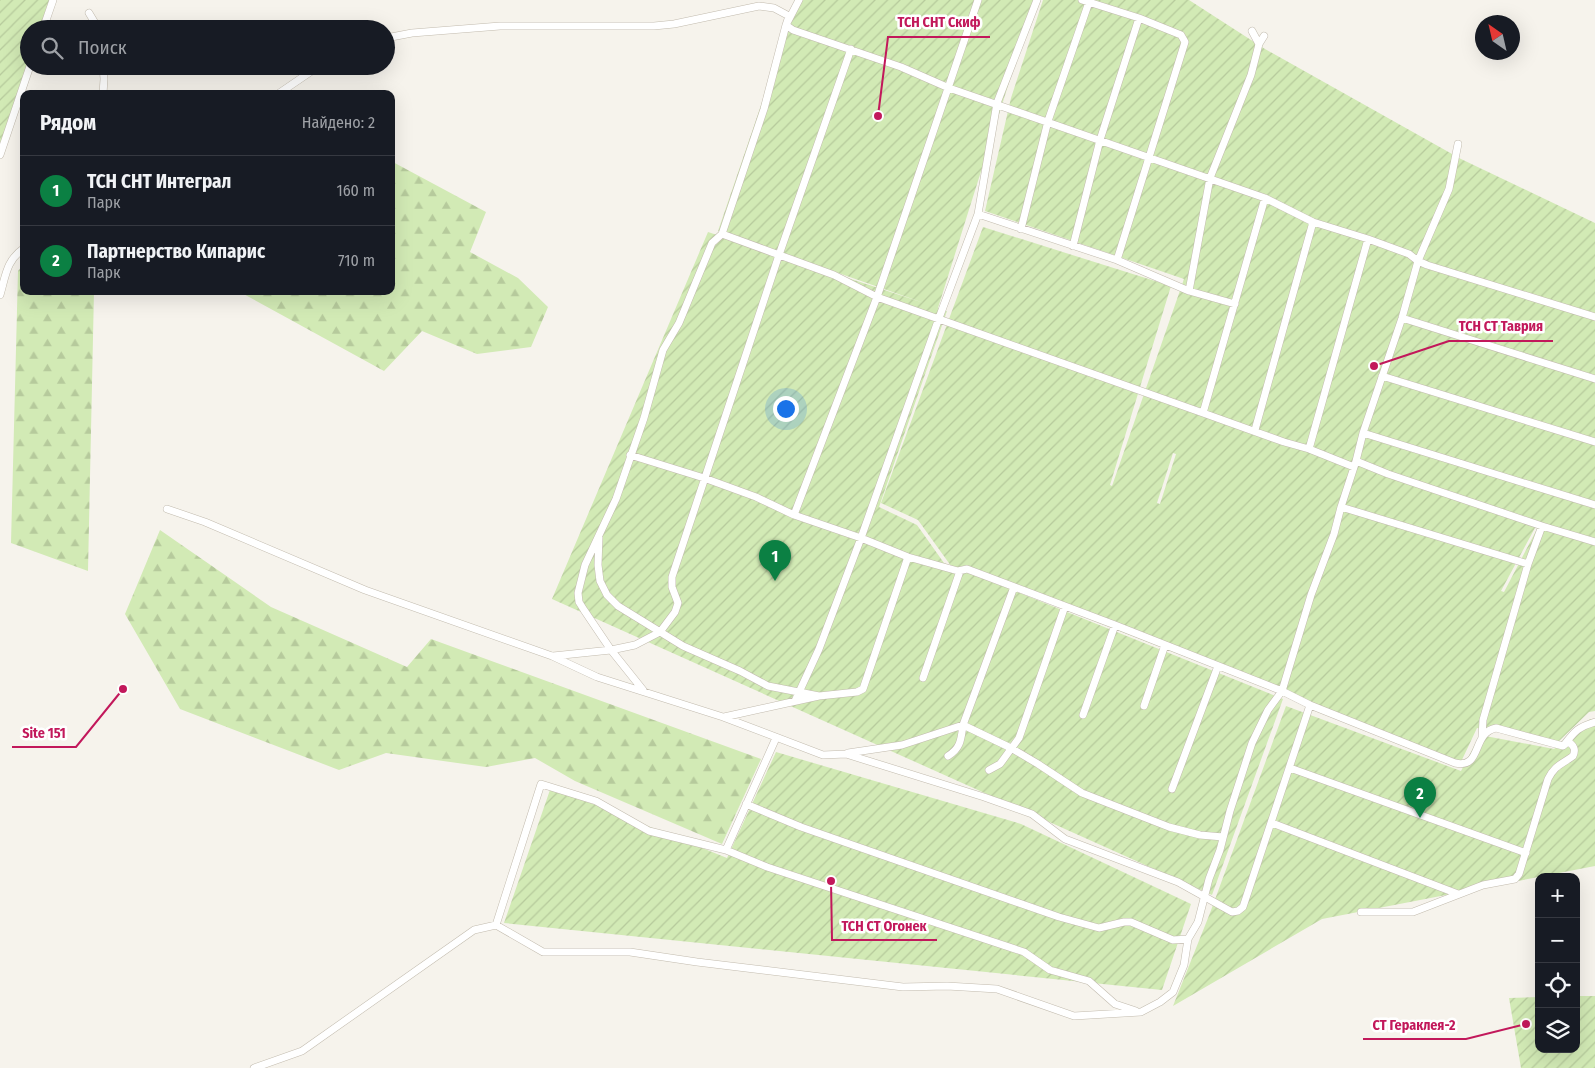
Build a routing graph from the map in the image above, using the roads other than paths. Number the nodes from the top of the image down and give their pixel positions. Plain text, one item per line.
1 (53, 0) edge
2 (799, 0) edge
3 (978, 0) edge
4 (1037, 0) edge
5 (1085, 1) edge
6 (88, 13) dead end
7 (1139, 18) junction
8 (46, 20) edge
9 (93, 20) edge
10 (786, 25) junction
11 (1252, 31) dead end
12 (395, 36) edge
13 (1264, 36) dead end
14 (1259, 44) junction
15 (851, 49) junction
16 (27, 75) edge
17 (104, 75) edge
18 (306, 75) edge
19 (949, 88) junction
20 (22, 90) edge
21 (103, 90) edge
22 (284, 90) edge
23 (20, 96) edge
24 (997, 103) junction
25 (1048, 121) junction
26 (1100, 140) junction
27 (1458, 144) dead end
28 (0, 155) edge
29 (1149, 157) junction
30 (1210, 178) junction
31 (1265, 198) junction
32 (978, 214) junction
33 (1313, 222) junction
34 (1021, 229) junction
35 (722, 234) junction
36 (1368, 239) junction
37 (1073, 246) junction
38 (20, 251) edge
39 (780, 255) junction
40 (1117, 260) junction
41 (1418, 261) junction
42 (1188, 291) junction
43 (0, 295) edge
44 (877, 297) junction
45 (1235, 304) junction
46 (1595, 316) edge
47 (939, 318) junction
48 (1402, 318) junction
49 (1382, 376) junction
50 (1595, 379) edge
51 (1203, 413) junction
52 (1255, 430) junction
53 (1363, 433) junction
54 (1595, 442) edge
55 (1309, 449) junction
56 (630, 455) junction
57 (1355, 464) junction
58 (704, 478) junction
59 (1595, 505) edge
60 (1341, 506) junction
61 (167, 509) dead end
62 (794, 515) junction
63 (1542, 526) junction
64 (599, 534) junction
65 (860, 538) junction
66 (1595, 542) edge
67 (908, 557) junction
68 (1528, 564) junction
69 (960, 570) junction
70 (1014, 587) junction
71 (1065, 606) junction
72 (1115, 625) junction
73 (660, 632) junction
74 (1165, 644) junction
75 (611, 650) junction
76 (552, 656) junction
77 (1218, 666) junction
78 (923, 678) dead end
79 (643, 691) junction
80 (1282, 691) junction
81 (800, 692) junction
82 (819, 696) junction
83 (795, 701) junction
84 (1144, 706) dead end
85 (1310, 706) junction
86 (1083, 716) dead end
87 (723, 718) junction
88 (1595, 722) edge
89 (963, 725) junction
90 (1482, 737) junction
91 (776, 738) junction
92 (1563, 746) junction
93 (1011, 748) junction
94 (846, 754) junction
95 (948, 756) dead end
96 (1290, 768) junction
97 (989, 770) dead end
98 (1172, 789) dead end
99 (746, 804) junction
100 (1272, 823) junction
101 (1223, 837) junction
102 (726, 850) junction
103 (1526, 853) junction
104 (1458, 894) junction
105 (1204, 897) junction
106 (1361, 912) dead end
107 (496, 925) junction
108 (1188, 939) junction
109 (1141, 1012) junction
110 (254, 1068) edge

1 - 8 street
2 - 10 street
3 - 19 street
4 - 24 street
5 - 7 street
5 - 25 street
6 - 9 street
7 - 26 street
7 - 29 street
10 - 12 street
10 - 15 street
10 - 35 street
11 - 14 street
13 - 14 street
14 - 30 street
15 - 19 street
15 - 39 street
16 - 20 street
17 - 21 street
18 - 22 street
19 - 24 street
19 - 44 street
23 - 28 street
24 - 25 street
24 - 32 street
25 - 26 street
25 - 34 street
26 - 29 street
26 - 37 street
27 - 41 street
29 - 30 street
29 - 40 street
30 - 31 street
30 - 42 street
31 - 33 street
31 - 45 street
32 - 34 street
32 - 47 street
33 - 36 street
33 - 52 street
34 - 37 street
35 - 39 street
35 - 56 street
36 - 41 street
36 - 55 street
37 - 40 street
38 - 43 street
39 - 44 street
39 - 58 street
40 - 42 street
41 - 46 street
41 - 48 street
42 - 45 street
44 - 47 street
44 - 62 street
45 - 51 street
47 - 51 street
47 - 65 street
48 - 49 street
48 - 50 street
49 - 53 street
49 - 54 street
51 - 52 street
52 - 55 street
53 - 57 street
53 - 59 street
55 - 57 street
56 - 58 street
56 - 64 street
57 - 60 street
57 - 63 street
58 - 62 street
58 - 73 street
60 - 68 street
60 - 80 street
61 - 76 street
62 - 65 street
63 - 66 street
63 - 68 street
64 - 73 street
64 - 75 street
65 - 67 street
65 - 81 street
67 - 69 street
67 - 82 street
68 - 90 street
69 - 70 street
69 - 78 street
70 - 71 street
70 - 89 street
71 - 72 street
71 - 93 street
72 - 74 street
72 - 86 street
73 - 75 street
73 - 81 street
74 - 77 street
74 - 84 street
75 - 76 street
75 - 79 street
76 - 79 street
77 - 80 street
77 - 98 street
79 - 87 street
80 - 85 street
80 - 101 street
81 - 82 street
81 - 83 street
82 - 83 street
83 - 87 street
85 - 90 street
85 - 96 street
87 - 91 street
88 - 92 street
89 - 93 street
89 - 94 street
89 - 95 street
90 - 92 street
91 - 94 street
91 - 99 street
92 - 103 street
93 - 97 street
93 - 101 street
94 - 105 street
96 - 100 street
96 - 103 street
99 - 102 street
99 - 108 street
100 - 104 street
100 - 105 street
101 - 105 street
102 - 107 street
102 - 109 street
103 - 104 street
104 - 106 street
105 - 108 street
107 - 109 street
107 - 110 street
108 - 109 street

